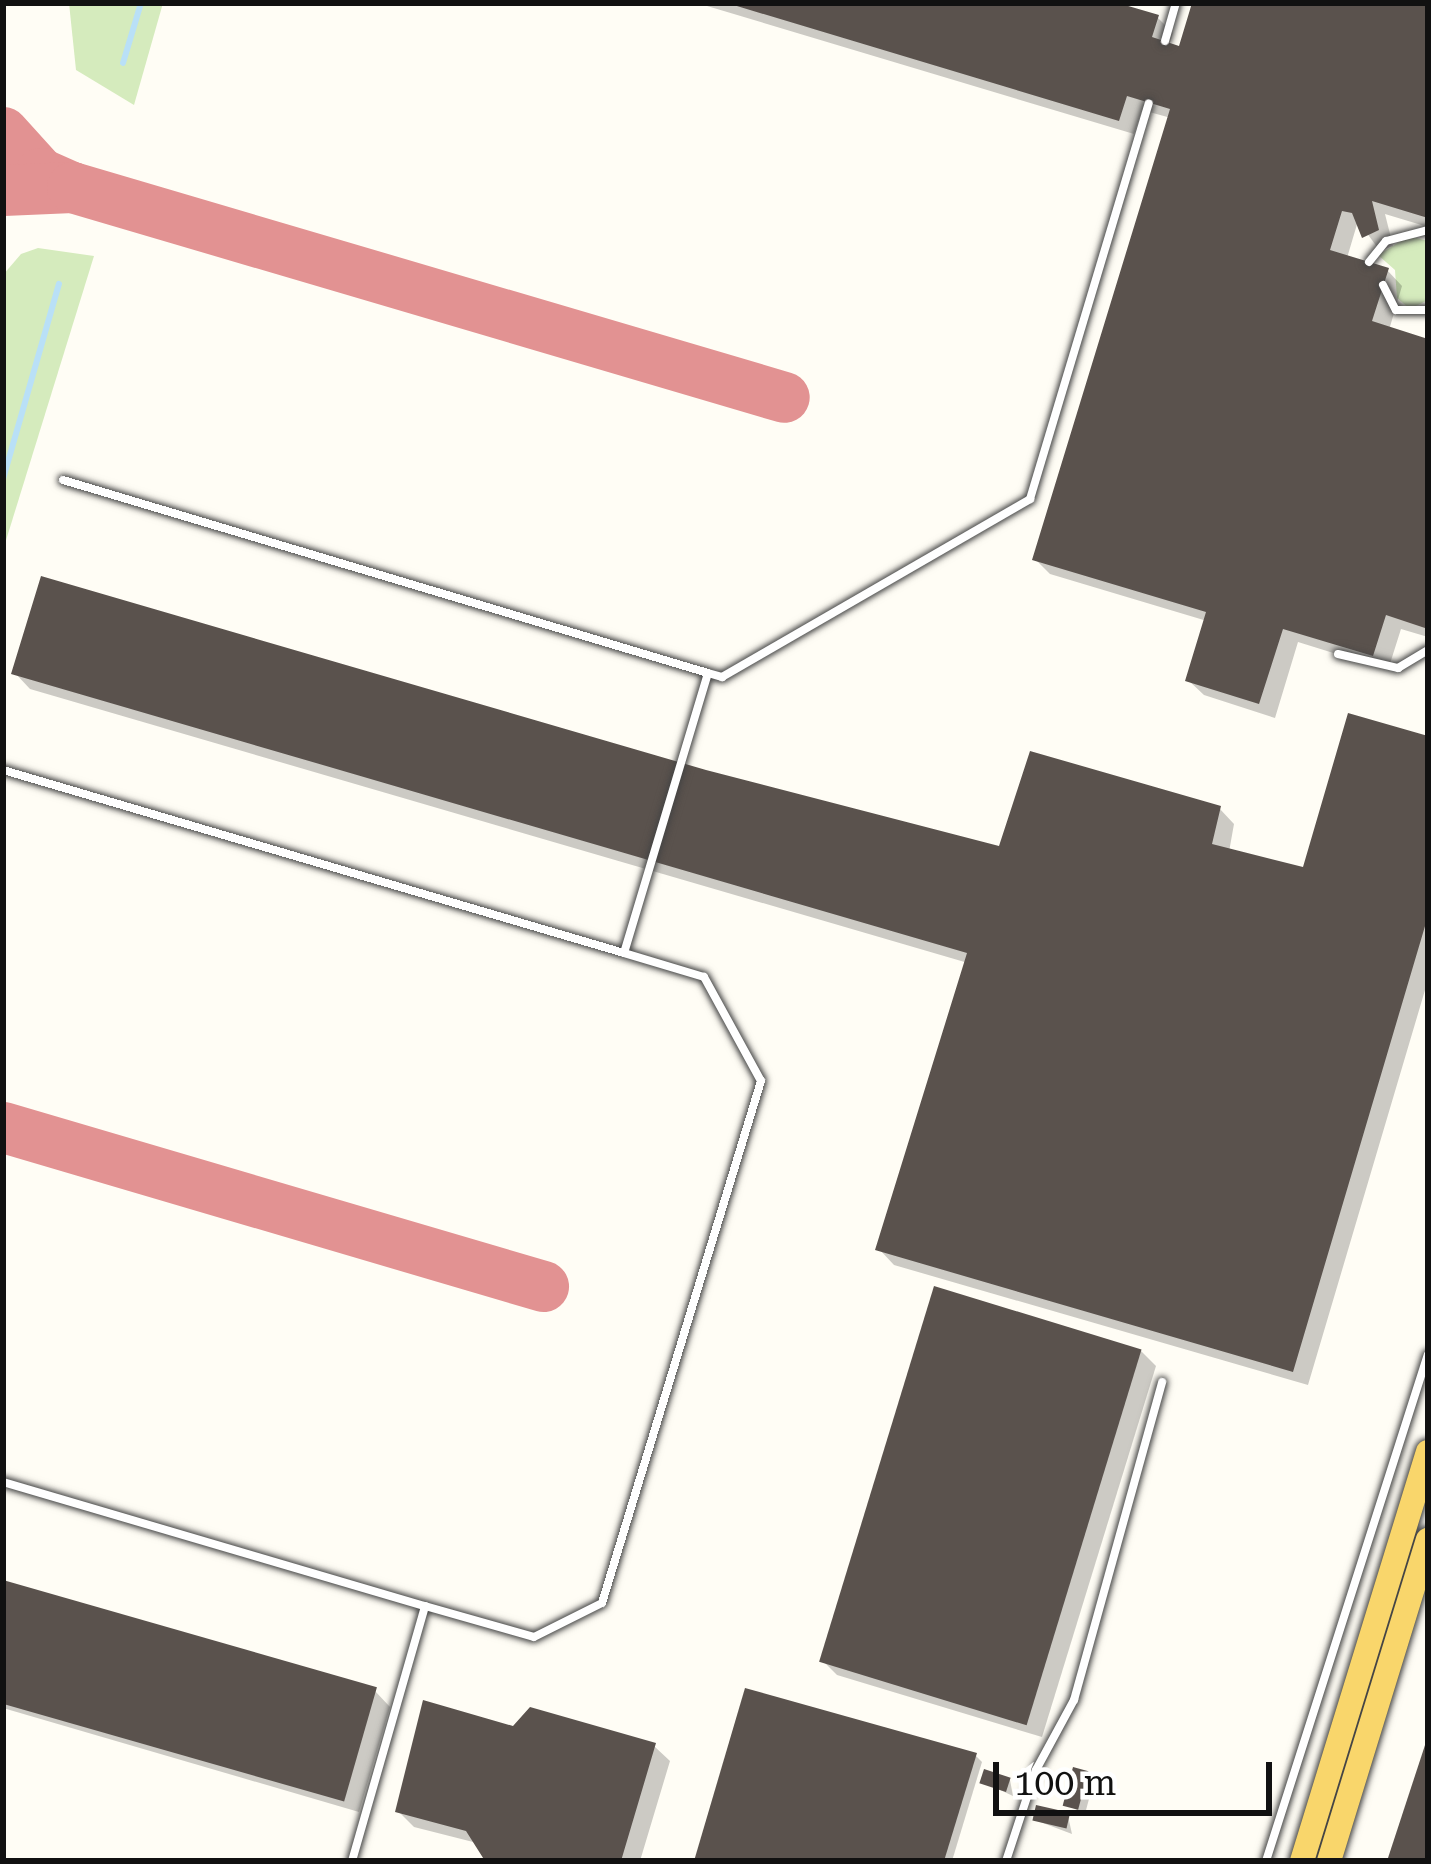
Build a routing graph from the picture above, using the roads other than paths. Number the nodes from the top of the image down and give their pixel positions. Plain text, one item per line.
1 (1176, 3) edge
2 (1165, 41) dead end
3 (1149, 103) dead end
4 (1428, 230) edge
5 (1369, 262) dead end
6 (1383, 285) dead end
7 (1428, 310) edge
8 (63, 480) dead end
9 (1428, 650) edge
10 (1338, 654) dead end
11 (708, 673) junction
12 (3, 770) edge
13 (624, 953) junction
14 (1428, 1354) edge
15 (1162, 1382) dead end
16 (1428, 1452) edge
17 (3, 1482) edge
18 (1428, 1540) edge
19 (425, 1606) junction
20 (352, 1861) edge
21 (1006, 1861) edge
22 (1266, 1861) edge
23 (1301, 1861) edge
24 (1329, 1861) edge

1 - 2 lane
3 - 11 lane
4 - 5 lane
6 - 7 lane
8 - 11 lane
9 - 10 lane
11 - 13 lane
12 - 13 lane
13 - 19 lane
14 - 22 lane
15 - 21 lane
16 - 23 main road
17 - 19 lane
18 - 24 main road
19 - 20 lane

